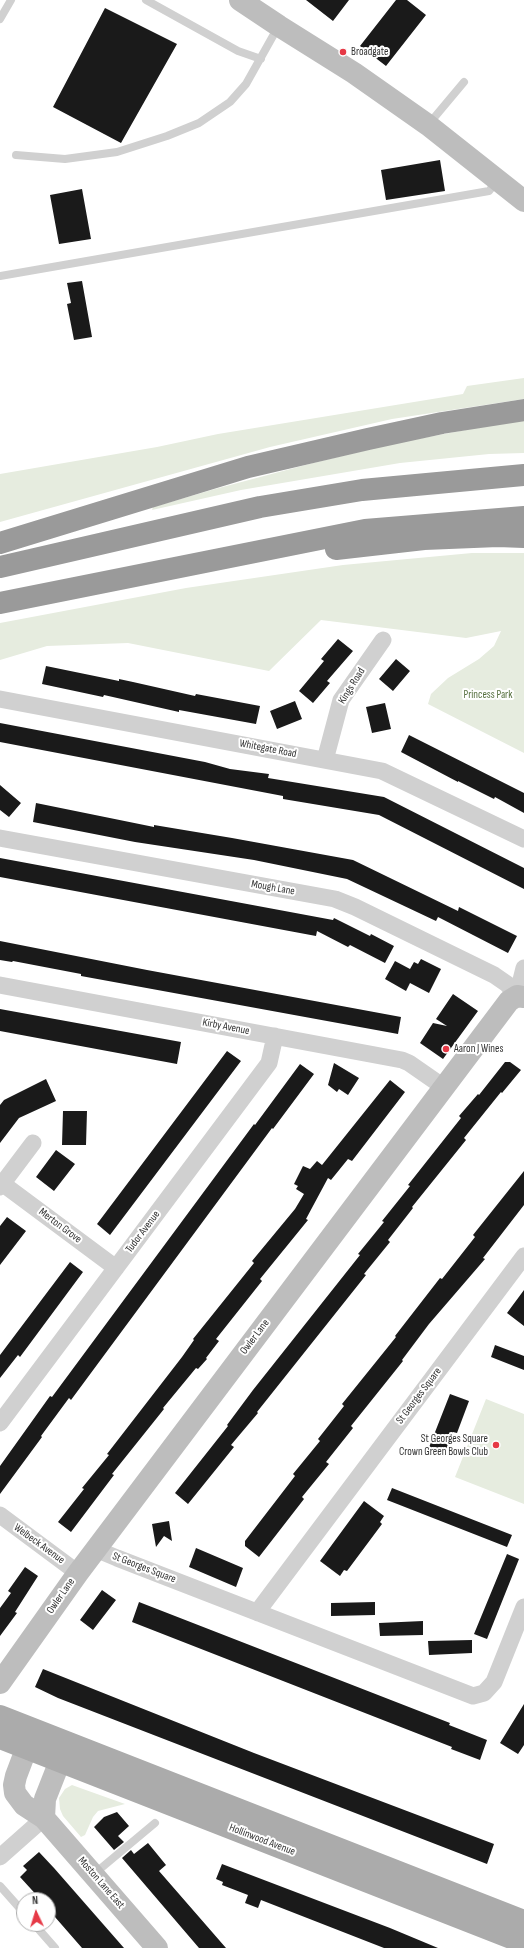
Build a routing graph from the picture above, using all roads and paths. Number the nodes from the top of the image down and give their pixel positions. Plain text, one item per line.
1 (10, 0) edge
2 (146, 0) edge
3 (240, 0) edge
4 (0, 19) edge
5 (279, 26) junction
6 (261, 59) junction
7 (464, 82) dead end
8 (428, 126) junction
9 (16, 154) dead end
10 (497, 181) junction
11 (524, 201) edge
12 (0, 276) edge
13 (524, 410) edge
14 (524, 475) edge
15 (524, 517) edge
16 (524, 536) edge
17 (0, 543) edge
18 (192, 564) junction
19 (0, 567) edge
20 (0, 603) edge
21 (383, 640) dead end
22 (0, 699) edge
23 (325, 760) junction
24 (0, 838) edge
25 (524, 839) edge
26 (524, 968) edge
27 (0, 985) edge
28 (521, 996) edge
29 (275, 1036) junction
30 (445, 1088) junction
31 (32, 1143) dead end
32 (1, 1186) edge
33 (524, 1256) edge
34 (116, 1268) junction
35 (0, 1423) edge
36 (0, 1516) edge
37 (98, 1547) junction
38 (78, 1572) junction
39 (524, 1607) edge
40 (258, 1613) junction
41 (0, 1683) edge
42 (0, 1716) edge
43 (0, 1738) edge
44 (30, 1739) junction
45 (64, 1752) junction
46 (44, 1818) junction
47 (155, 1823) dead end
48 (0, 1857) edge
49 (93, 1875) junction
50 (0, 1886) edge
51 (16, 1904) edge
52 (516, 1929) edge
53 (41, 1932) edge
54 (55, 1948) edge
55 (157, 1948) edge

1 - 4 lane
2 - 6 lane
3 - 5 street
5 - 6 lane
5 - 8 street
6 - 9 lane
7 - 8 lane
8 - 10 street
10 - 11 street
10 - 12 lane
13 - 17 highway
14 - 19 highway
15 - 18 highway
16 - 18 highway
18 - 20 highway
21 - 23 street, Kings Road
22 - 23 street, Whitegate Road
23 - 25 street, Whitegate Road
24 - 28 street, Mough Lane
26 - 28 street
27 - 29 street, Kirby Avenue
28 - 30 street, Owler Lane
29 - 30 street, Kirby Avenue
29 - 34 street, Tudor Avenue
30 - 37 street, Owler Lane
31 - 32 street, Merton Grove
32 - 34 street, Merton Grove
33 - 40 street, St Georges Square
34 - 35 street, Tudor Avenue
36 - 38 street, Welbeck Avenue
37 - 38 street, Owler Lane
37 - 40 street, St Georges Square
38 - 41 street, Owler Lane
39 - 40 street, St Georges Square
42 - 44 main road, Hollinwood Avenue
43 - 44 main road, Hollinwood Avenue
44 - 45 main road, Hollinwood Avenue
44 - 46 street, Moston Lane East
45 - 46 street
45 - 52 main road, Hollinwood Avenue
46 - 48 street
46 - 49 street, Moston Lane East
47 - 49 lane
49 - 55 street, Moston Lane East
50 - 51 lane
53 - 54 lane

